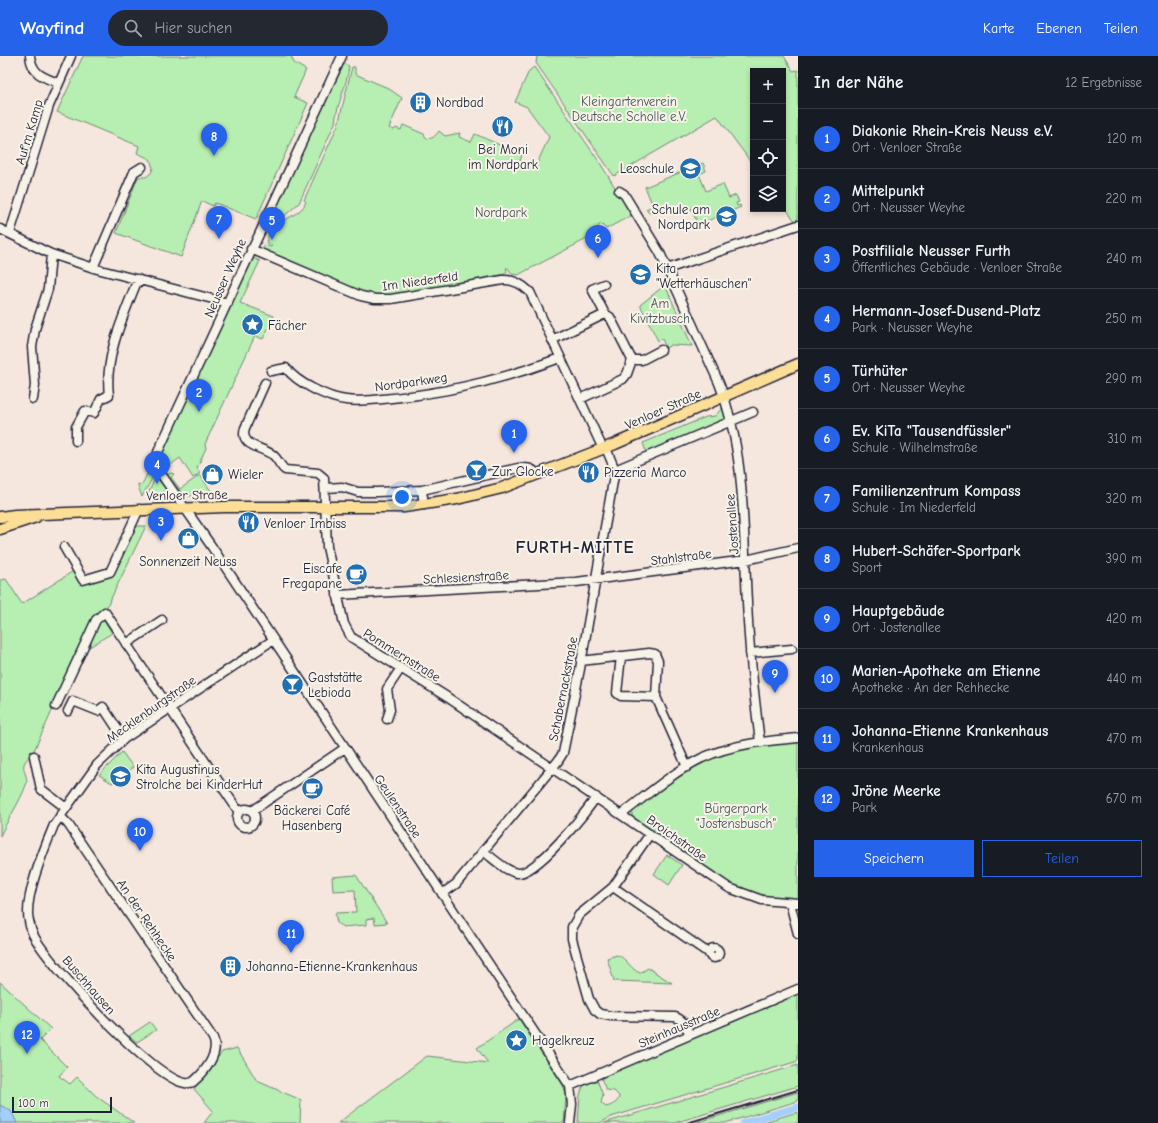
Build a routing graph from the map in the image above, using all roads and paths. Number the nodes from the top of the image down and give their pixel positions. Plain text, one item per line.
1 (30, 56) edge
2 (71, 56) edge
3 (342, 56) edge
4 (58, 83) junction
5 (142, 167) dead end
6 (619, 191) dead end
7 (798, 225) edge
8 (0, 229) edge
9 (10, 233) junction
10 (251, 249) junction
11 (51, 254) junction
12 (93, 268) junction
13 (667, 269) junction
14 (138, 279) junction
15 (604, 284) dead end
16 (228, 303) junction
17 (605, 314) junction
18 (552, 340) junction
19 (661, 350) dead end
20 (560, 358) junction
21 (632, 360) junction
22 (798, 364) edge
23 (271, 371) dead end
24 (266, 383) dead end
25 (724, 396) junction
26 (33, 399) dead end
27 (580, 399) junction
28 (753, 412) dead end
29 (730, 422) junction
30 (76, 441) dead end
31 (605, 448) junction
32 (615, 470) junction
33 (537, 474) junction
34 (326, 488) junction
35 (422, 490) junction
36 (424, 505) junction
37 (326, 506) junction
38 (186, 508) junction
39 (139, 510) junction
40 (49, 513) junction
41 (0, 517) edge
42 (0, 529) edge
43 (64, 547) dead end
44 (798, 548) edge
45 (746, 560) junction
46 (596, 580) junction
47 (337, 594) junction
48 (162, 620) dead end
49 (273, 640) junction
50 (126, 644) junction
51 (792, 649) dead end
52 (750, 653) junction
53 (621, 656) junction
54 (582, 661) junction
55 (401, 668) junction
56 (656, 697) junction
57 (56, 706) dead end
58 (170, 710) junction
59 (68, 711) dead end
60 (387, 719) dead end
61 (798, 738) edge
62 (124, 739) junction
63 (760, 742) junction
64 (345, 748) junction
65 (34, 756) dead end
66 (687, 767) junction
67 (552, 769) junction
68 (596, 797) junction
69 (66, 808) junction
70 (252, 811) junction
71 (239, 812) junction
72 (622, 814) junction
73 (60, 816) junction
74 (650, 834) junction
75 (483, 851) junction
76 (613, 887) junction
77 (442, 894) junction
78 (794, 903) edge
79 (798, 934) edge
80 (709, 952) dead end
81 (798, 989) edge
82 (690, 1036) junction
83 (213, 1038) joint
84 (570, 1086) junction
85 (570, 1123) edge

1 - 4 street
2 - 4 street, Auf'm Kamp
3 - 10 street, Neusser Weyhe
4 - 9 street, Auf'm Kamp
5 - 12 street
6 - 13 street
7 - 13 street
8 - 9 street
9 - 11 street
10 - 16 street, Neusser Weyhe
10 - 18 street, Im Niederfeld
11 - 12 street
11 - 26 street
12 - 14 street
13 - 25 street
14 - 16 street
14 - 30 street
15 - 17 street
16 - 38 street, Neusser Weyhe
17 - 18 street
17 - 21 street
18 - 20 street
19 - 21 street
20 - 23 street, Nordparkweg
20 - 27 street
21 - 27 street
22 - 25 main road, Venloer Straße
24 - 34 street
25 - 29 street, Jostenallee
25 - 31 main road, Venloer Straße
27 - 31 street
28 - 29 street
29 - 32 street
29 - 45 street, Jostenallee
31 - 32 street
31 - 33 main road, Venloer Straße
32 - 46 street, Schabernackstraße
33 - 35 street
33 - 36 main road, Venloer Straße
34 - 35 street
34 - 37 street
35 - 36 street
36 - 37 main road, Venloer Straße
37 - 38 main road, Venloer Straße
37 - 47 street, Pommernstraße
38 - 39 main road, Venloer Straße
38 - 49 street, Geulenstraße
39 - 40 main road, Venloer Straße
39 - 43 street
40 - 41 main road, Venloer Straße
40 - 42 main road, Venloer Straße
44 - 45 street, Stahlstraße
45 - 46 street, Stahlstraße
45 - 52 street, Jostenallee
46 - 47 street, Schlesienstraße
46 - 54 street, Schabernackstraße
47 - 55 street, Pommernstraße
48 - 50 street
49 - 58 street, Mecklenburgstraße
49 - 64 street, Geulenstraße
50 - 57 street
50 - 58 street
51 - 52 street
52 - 63 street, Jostenallee
53 - 54 street
53 - 56 street
53 - 56 street
54 - 67 street, Schabernackstraße
55 - 60 street
55 - 67 street, Pommernstraße
56 - 66 street
58 - 62 street, Mecklenburgstraße
58 - 71 street
59 - 62 street
61 - 63 street
62 - 69 street, Mecklenburgstraße
63 - 66 street
64 - 70 street
64 - 77 street, Geulenstraße
65 - 69 street
66 - 72 street
67 - 68 street, Broichstraße
67 - 75 street, Schabernackstraße
68 - 72 street, Broichstraße
68 - 75 street
69 - 73 street, Mecklenburgstraße
70 - 71 street
70 - 71 street
72 - 74 street, Broichstraße
73 - 83 street, An der Rehhecke
73 - 83 street, Buschhausen
74 - 76 street
74 - 78 street, Broichstraße
75 - 77 street, Schabernackstraße
76 - 80 street
76 - 82 street
77 - 84 street, Geulenstraße
78 - 79 street
81 - 82 street, Steinhausstraße
82 - 84 street, Steinhausstraße
84 - 85 street, Geulenstraße

